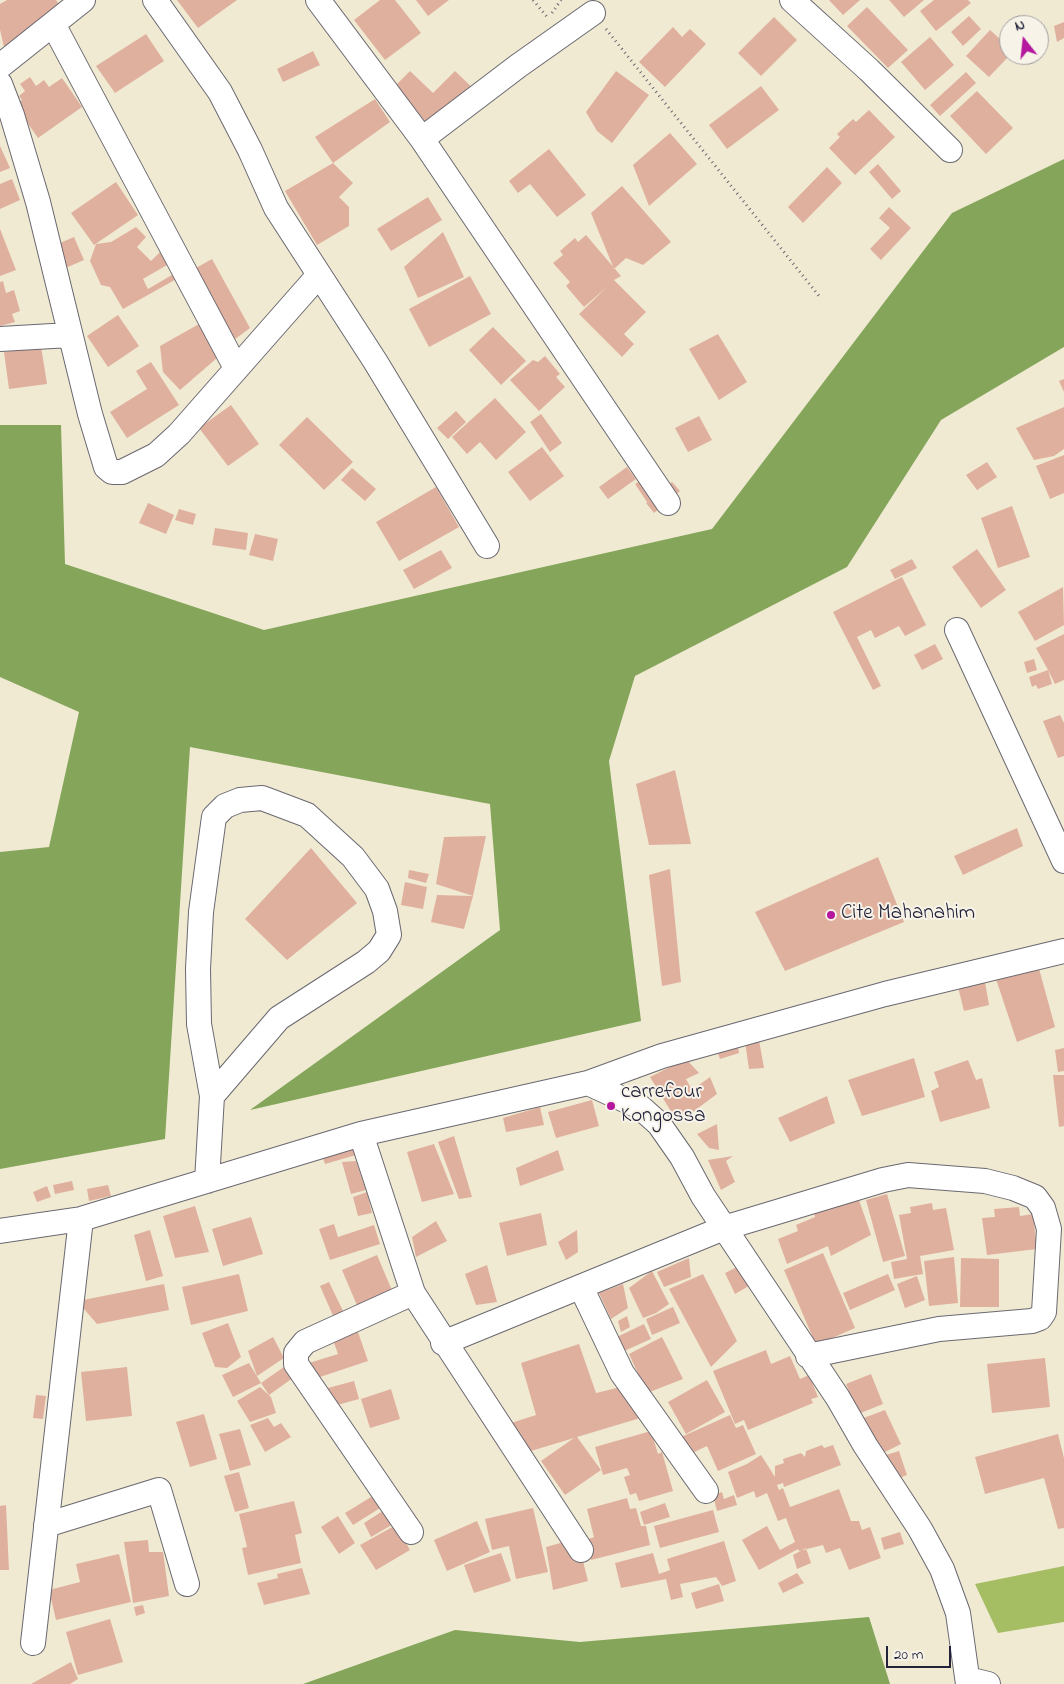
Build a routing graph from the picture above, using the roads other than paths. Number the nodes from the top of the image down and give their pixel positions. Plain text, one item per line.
1 (83, 0) edge
2 (155, 0) edge
3 (318, 0) edge
4 (792, 0) edge
5 (594, 13) road end
6 (53, 24) junction
7 (0, 66) edge
8 (0, 84) edge
9 (422, 139) junction
10 (950, 150) dead end
11 (318, 276) junction
12 (70, 335) junction
13 (0, 339) edge
14 (236, 368) junction
15 (668, 503) dead end
16 (487, 546) dead end
17 (957, 630) dead end
18 (1064, 860) edge
19 (1064, 951) edge
20 (588, 1083) junction
21 (212, 1096) junction
22 (361, 1134) junction
23 (207, 1181) junction
24 (81, 1219) junction
25 (724, 1228) junction
26 (0, 1231) edge
27 (581, 1287) junction
28 (413, 1293) junction
29 (444, 1343) junction
30 (808, 1356) junction
31 (706, 1491) dead end
32 (46, 1525) junction
33 (411, 1532) dead end
34 (581, 1550) dead end
35 (187, 1584) dead end
36 (32, 1643) dead end
37 (975, 1682) edge

1 - 6 street
2 - 11 street
3 - 9 street
4 - 10 street
5 - 9 street
6 - 7 street
6 - 14 street
8 - 12 street
9 - 15 street
11 - 14 street
11 - 16 street
12 - 13 street
12 - 14 street
17 - 18 street
19 - 20 street
20 - 22 street
20 - 25 street
21 - 21 street
21 - 23 street
22 - 23 street
22 - 28 street
23 - 24 street
24 - 26 street
24 - 32 street
25 - 27 street
25 - 30 street
25 - 30 street
27 - 29 street
27 - 31 street
28 - 29 street
28 - 33 street
29 - 34 street
30 - 37 street
32 - 35 street
32 - 36 street

